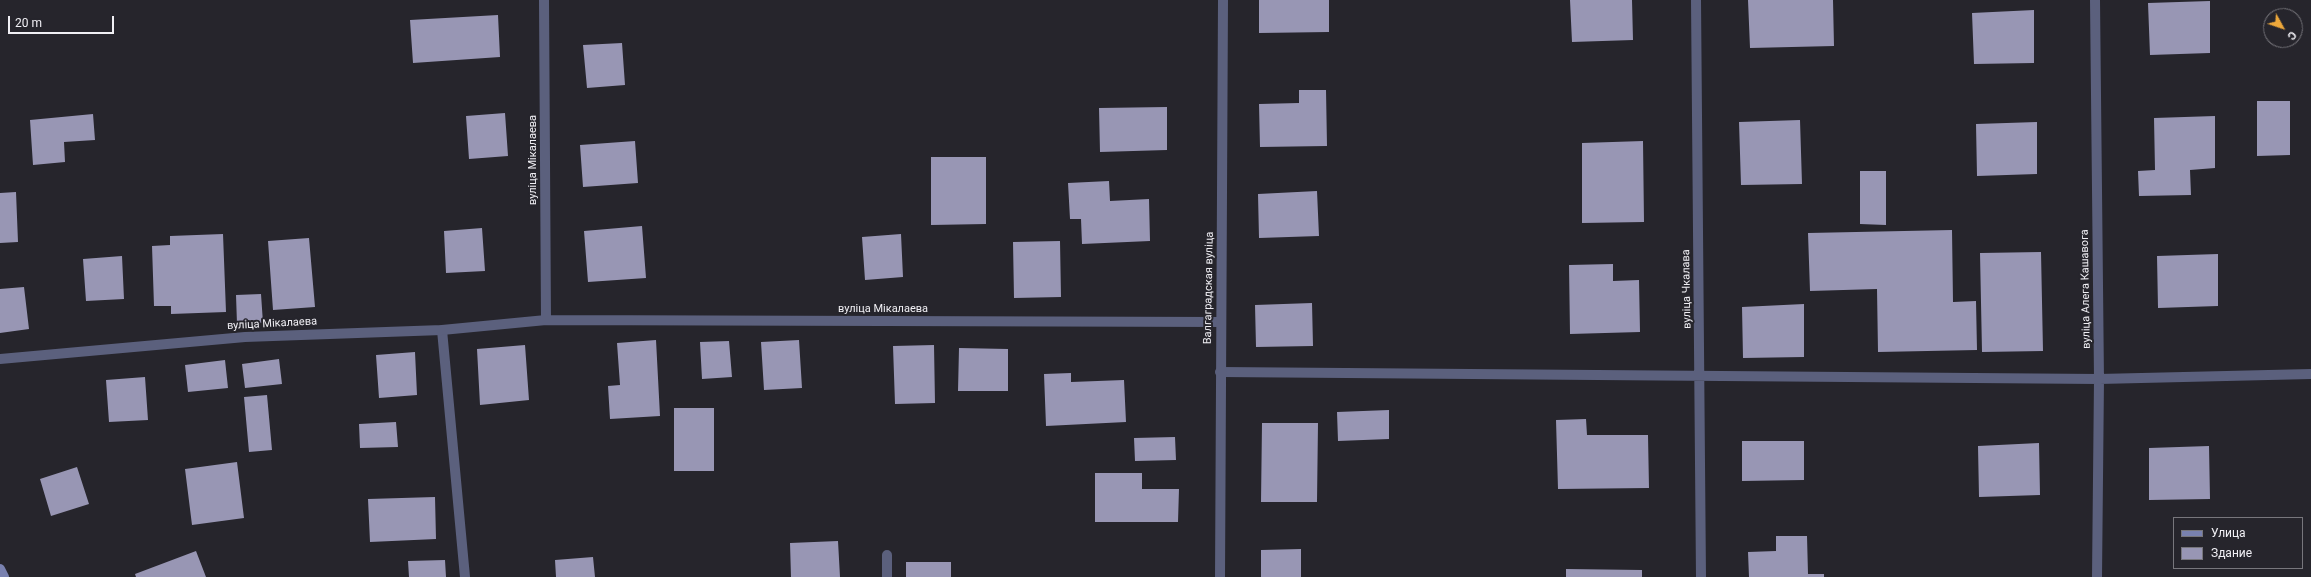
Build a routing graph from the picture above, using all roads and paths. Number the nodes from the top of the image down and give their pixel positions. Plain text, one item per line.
1 (544, 0) edge
2 (1223, 0) edge
3 (1696, 0) edge
4 (2095, 0) edge
5 (546, 320) junction
6 (1221, 322) junction
7 (442, 330) junction
8 (0, 359) edge
9 (1220, 372) junction
10 (1700, 374) junction
11 (2311, 374) edge
12 (2099, 379) junction
13 (887, 555) dead end
14 (0, 569) edge
15 (4, 577) edge
16 (465, 577) edge
17 (887, 577) edge
18 (1220, 577) edge
19 (1701, 577) edge
20 (2097, 577) edge

1 - 5 street, вуліца Мікалаева
2 - 6 street, Валгаградская вуліца
3 - 10 street, вуліца Чкалава
4 - 12 street, вуліца Алега Кашавога
5 - 6 street, вуліца Мікалаева
5 - 7 street, вуліца Мікалаева
6 - 9 street, Валгаградская вуліца
7 - 8 street, вуліца Мікалаева
7 - 16 street
9 - 10 street
9 - 18 street, Валгаградская вуліца
10 - 12 street
10 - 19 street, вуліца Чкалава
11 - 12 street
12 - 20 street, вуліца Алега Кашавога
13 - 17 street
14 - 15 main road

